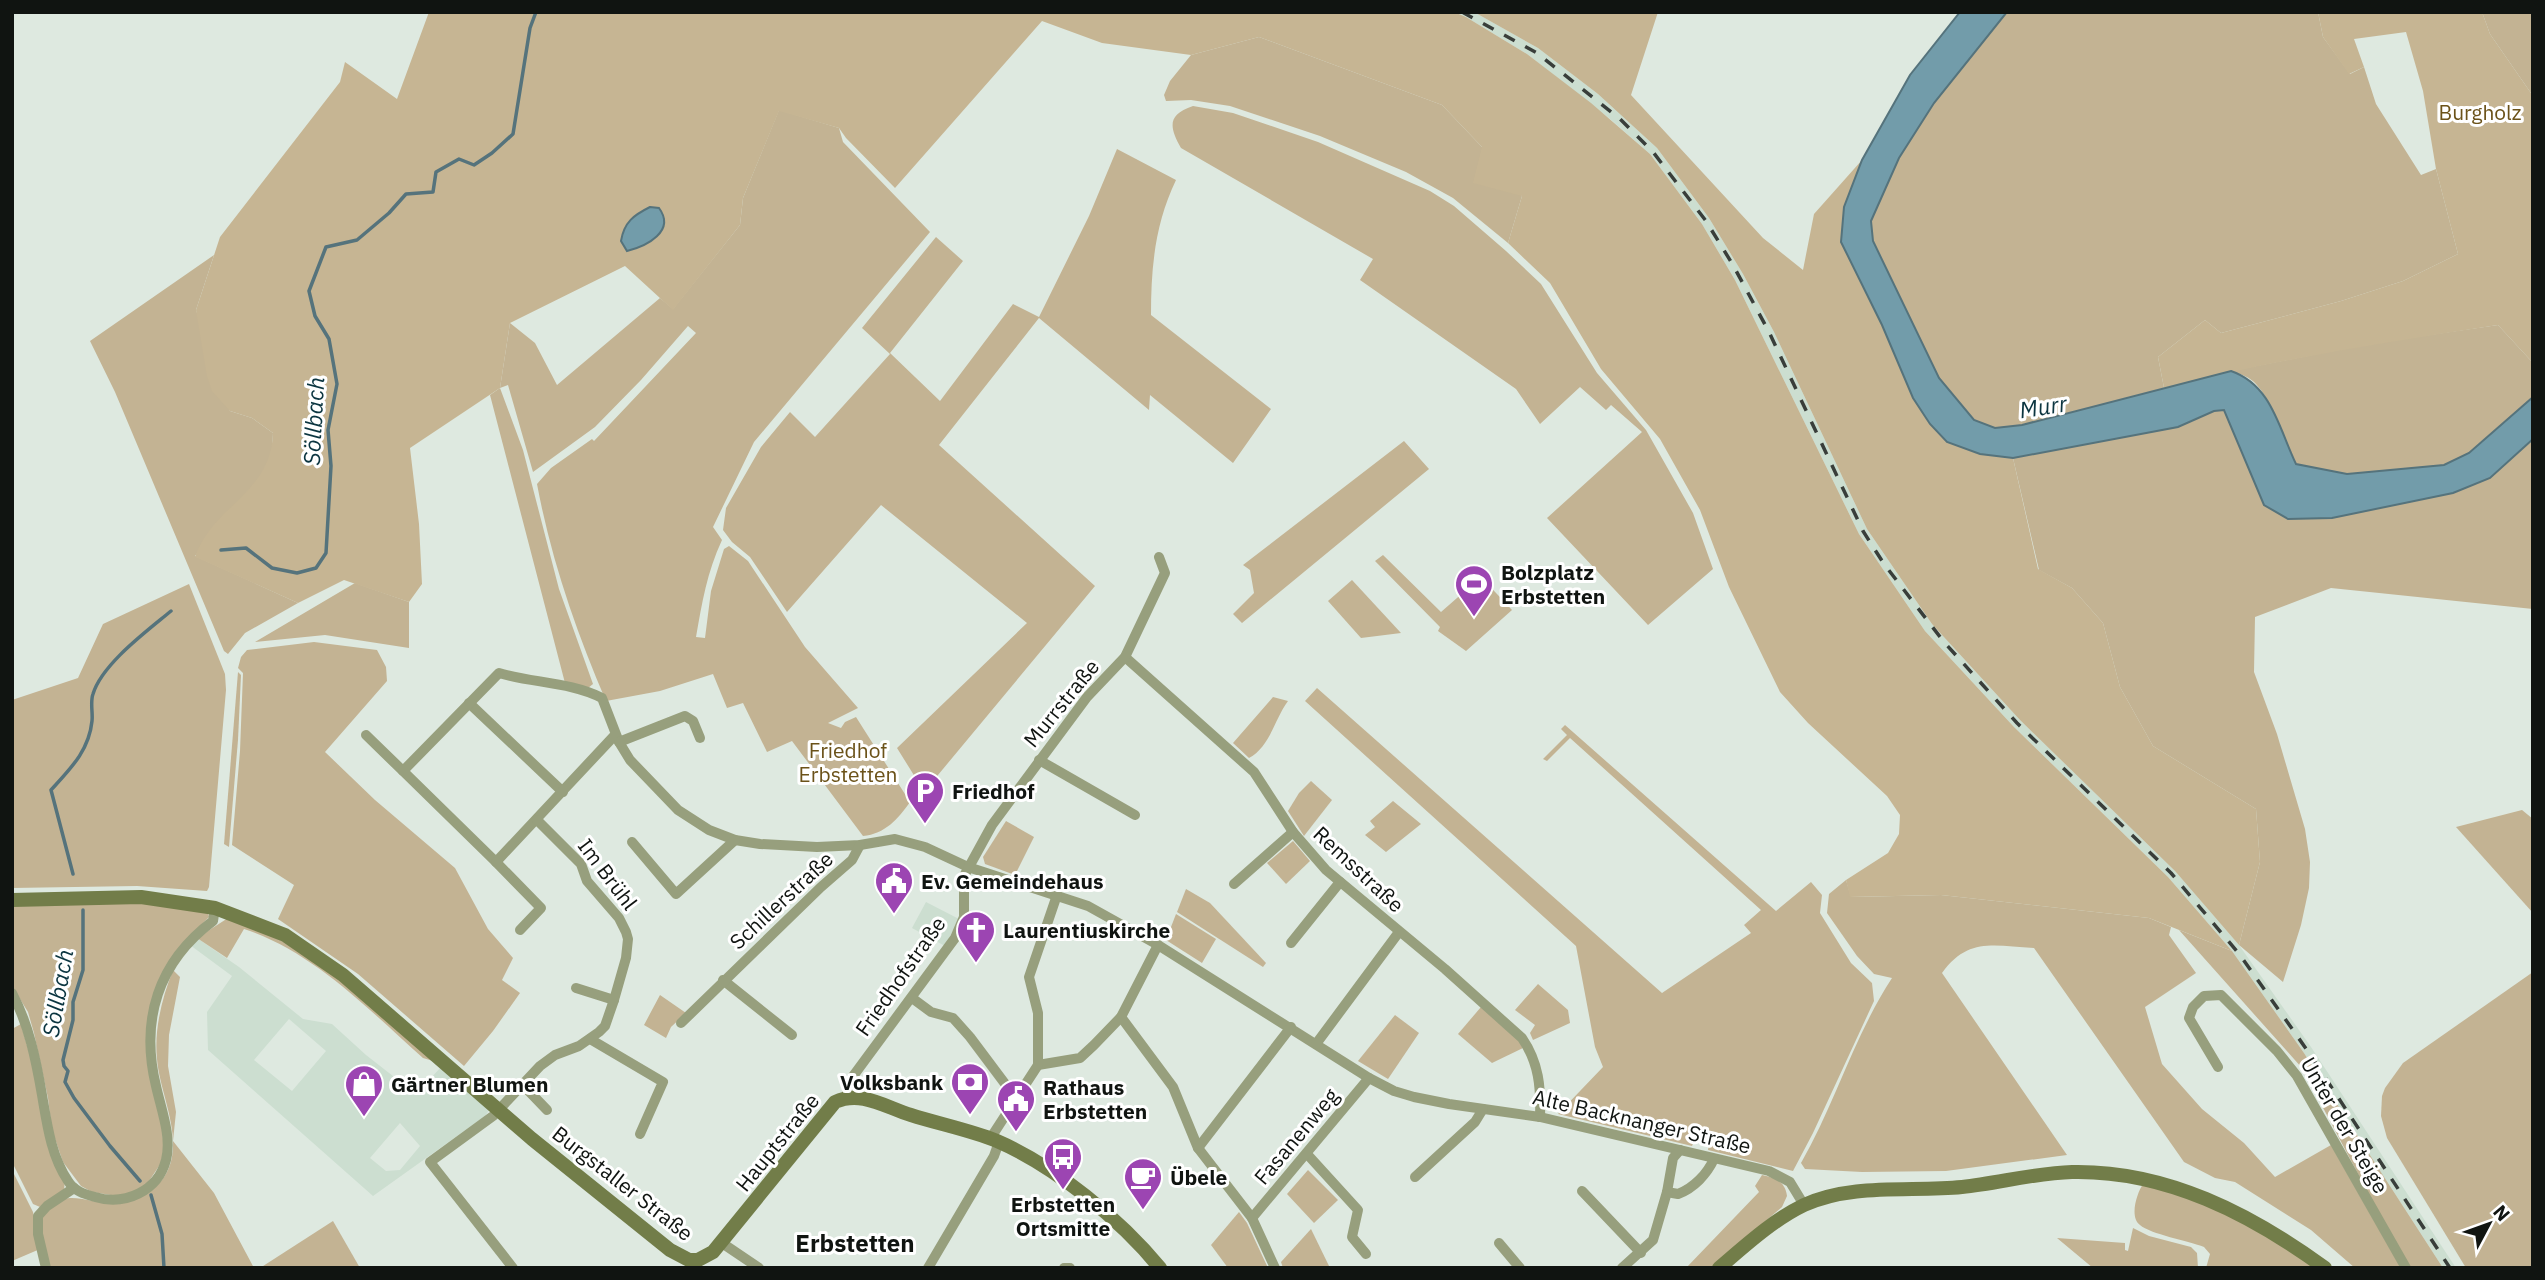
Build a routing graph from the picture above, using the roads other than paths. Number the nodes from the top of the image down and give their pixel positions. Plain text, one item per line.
1 (1158, 557) dead end
2 (1125, 657) junction
3 (469, 704) junction
4 (366, 735) dead end
5 (700, 738) dead end
6 (617, 739) junction
7 (1039, 760) junction
8 (403, 771) junction
9 (563, 792) junction
10 (1135, 815) dead end
11 (537, 820) junction
12 (1293, 832) junction
13 (735, 840) junction
14 (632, 842) dead end
15 (860, 845) junction
16 (496, 862) junction
17 (968, 867) junction
18 (1340, 883) junction
19 (1234, 884) dead end
20 (1057, 895) junction
21 (12, 900) edge
22 (215, 908) junction
23 (520, 930) dead end
24 (1399, 932) junction
25 (1291, 943) dead end
26 (1158, 945) junction
27 (723, 980) junction
28 (576, 988) dead end
29 (12, 993) edge
30 (912, 998) junction
31 (614, 1000) junction
32 (1121, 1017) junction
33 (681, 1023) dead end
34 (1291, 1027) junction
35 (792, 1035) dead end
36 (590, 1039) junction
37 (1315, 1044) junction
38 (1038, 1065) junction
39 (2218, 1067) dead end
40 (1369, 1078) junction
41 (522, 1084) junction
42 (847, 1096) junction
43 (1015, 1097) junction
44 (1483, 1109) junction
45 (499, 1110) junction
46 (547, 1110) dead end
47 (1540, 1117) junction
48 (640, 1134) dead end
49 (994, 1140) junction
50 (1198, 1148) junction
51 (1680, 1150) junction
52 (1307, 1154) junction
53 (1714, 1159) junction
54 (1415, 1177) dead end
55 (74, 1188) junction
56 (1582, 1191) dead end
57 (1667, 1192) junction
58 (1804, 1205) junction
59 (1252, 1218) junction
60 (722, 1243) junction
61 (1499, 1243) dead end
62 (1641, 1253) junction
63 (1366, 1254) dead end
64 (687, 1264) edge
65 (46, 1268) edge
66 (513, 1268) edge
67 (759, 1268) edge
68 (928, 1268) edge
69 (1064, 1268) edge
70 (1070, 1268) edge
71 (1160, 1268) edge
72 (1275, 1268) edge
73 (1520, 1268) edge
74 (1622, 1268) edge
75 (1719, 1268) edge
76 (2325, 1268) edge
77 (2406, 1268) edge

1 - 2 street, Murrstraße
2 - 7 street, Murrstraße
2 - 12 street, Remsstraße
3 - 6 street
3 - 8 street
3 - 9 street
4 - 8 street
5 - 6 street
6 - 9 street
6 - 13 street
7 - 10 street
7 - 17 street, Murrstraße
8 - 16 street
9 - 11 street
11 - 16 street
11 - 31 street, Im Brühl
12 - 18 street, Remsstraße
12 - 19 street
13 - 14 street
13 - 15 street
15 - 17 street
15 - 27 street, Schillerstraße
16 - 23 street
17 - 20 street, Alte Backnanger Straße
17 - 30 street, Friedhofstraße
18 - 24 street, Remsstraße
18 - 25 street
20 - 26 street, Alte Backnanger Straße
20 - 38 street
21 - 22 street
22 - 45 street, Burgstaller Straße
22 - 55 street
24 - 37 street
24 - 47 street, Remsstraße
26 - 32 street
26 - 34 street, Alte Backnanger Straße
27 - 33 street, Schillerstraße
27 - 35 street
28 - 31 street
29 - 55 street
30 - 42 street, Friedhofstraße
30 - 43 street
31 - 36 street, Im Brühl
32 - 38 street
32 - 50 street
34 - 37 street, Alte Backnanger Straße
34 - 50 street
36 - 41 street, Im Brühl
36 - 48 street
37 - 40 street, Alte Backnanger Straße
38 - 43 street
39 - 77 street, Unter der Steige
40 - 44 street, Alte Backnanger Straße
40 - 52 street, Fasanenweg
41 - 45 street, Im Brühl
41 - 46 street
42 - 49 street, Hauptstraße
42 - 60 street, Hauptstraße
43 - 49 street
44 - 47 street, Alte Backnanger Straße
44 - 54 street
45 - 64 street, Burgstaller Straße
45 - 66 street, Im Brühl
47 - 51 street, Alte Backnanger Straße
49 - 68 street
49 - 71 street, Hauptstraße
50 - 59 street
51 - 53 street, Alte Backnanger Straße
51 - 57 street
52 - 59 street, Fasanenweg
52 - 63 street
53 - 57 street
53 - 58 street, Alte Backnanger Straße
55 - 65 street
56 - 62 street
57 - 62 street
58 - 75 street
58 - 76 street
59 - 72 street
60 - 64 street, Hauptstraße
60 - 67 street
61 - 73 street
62 - 74 street
69 - 70 street

